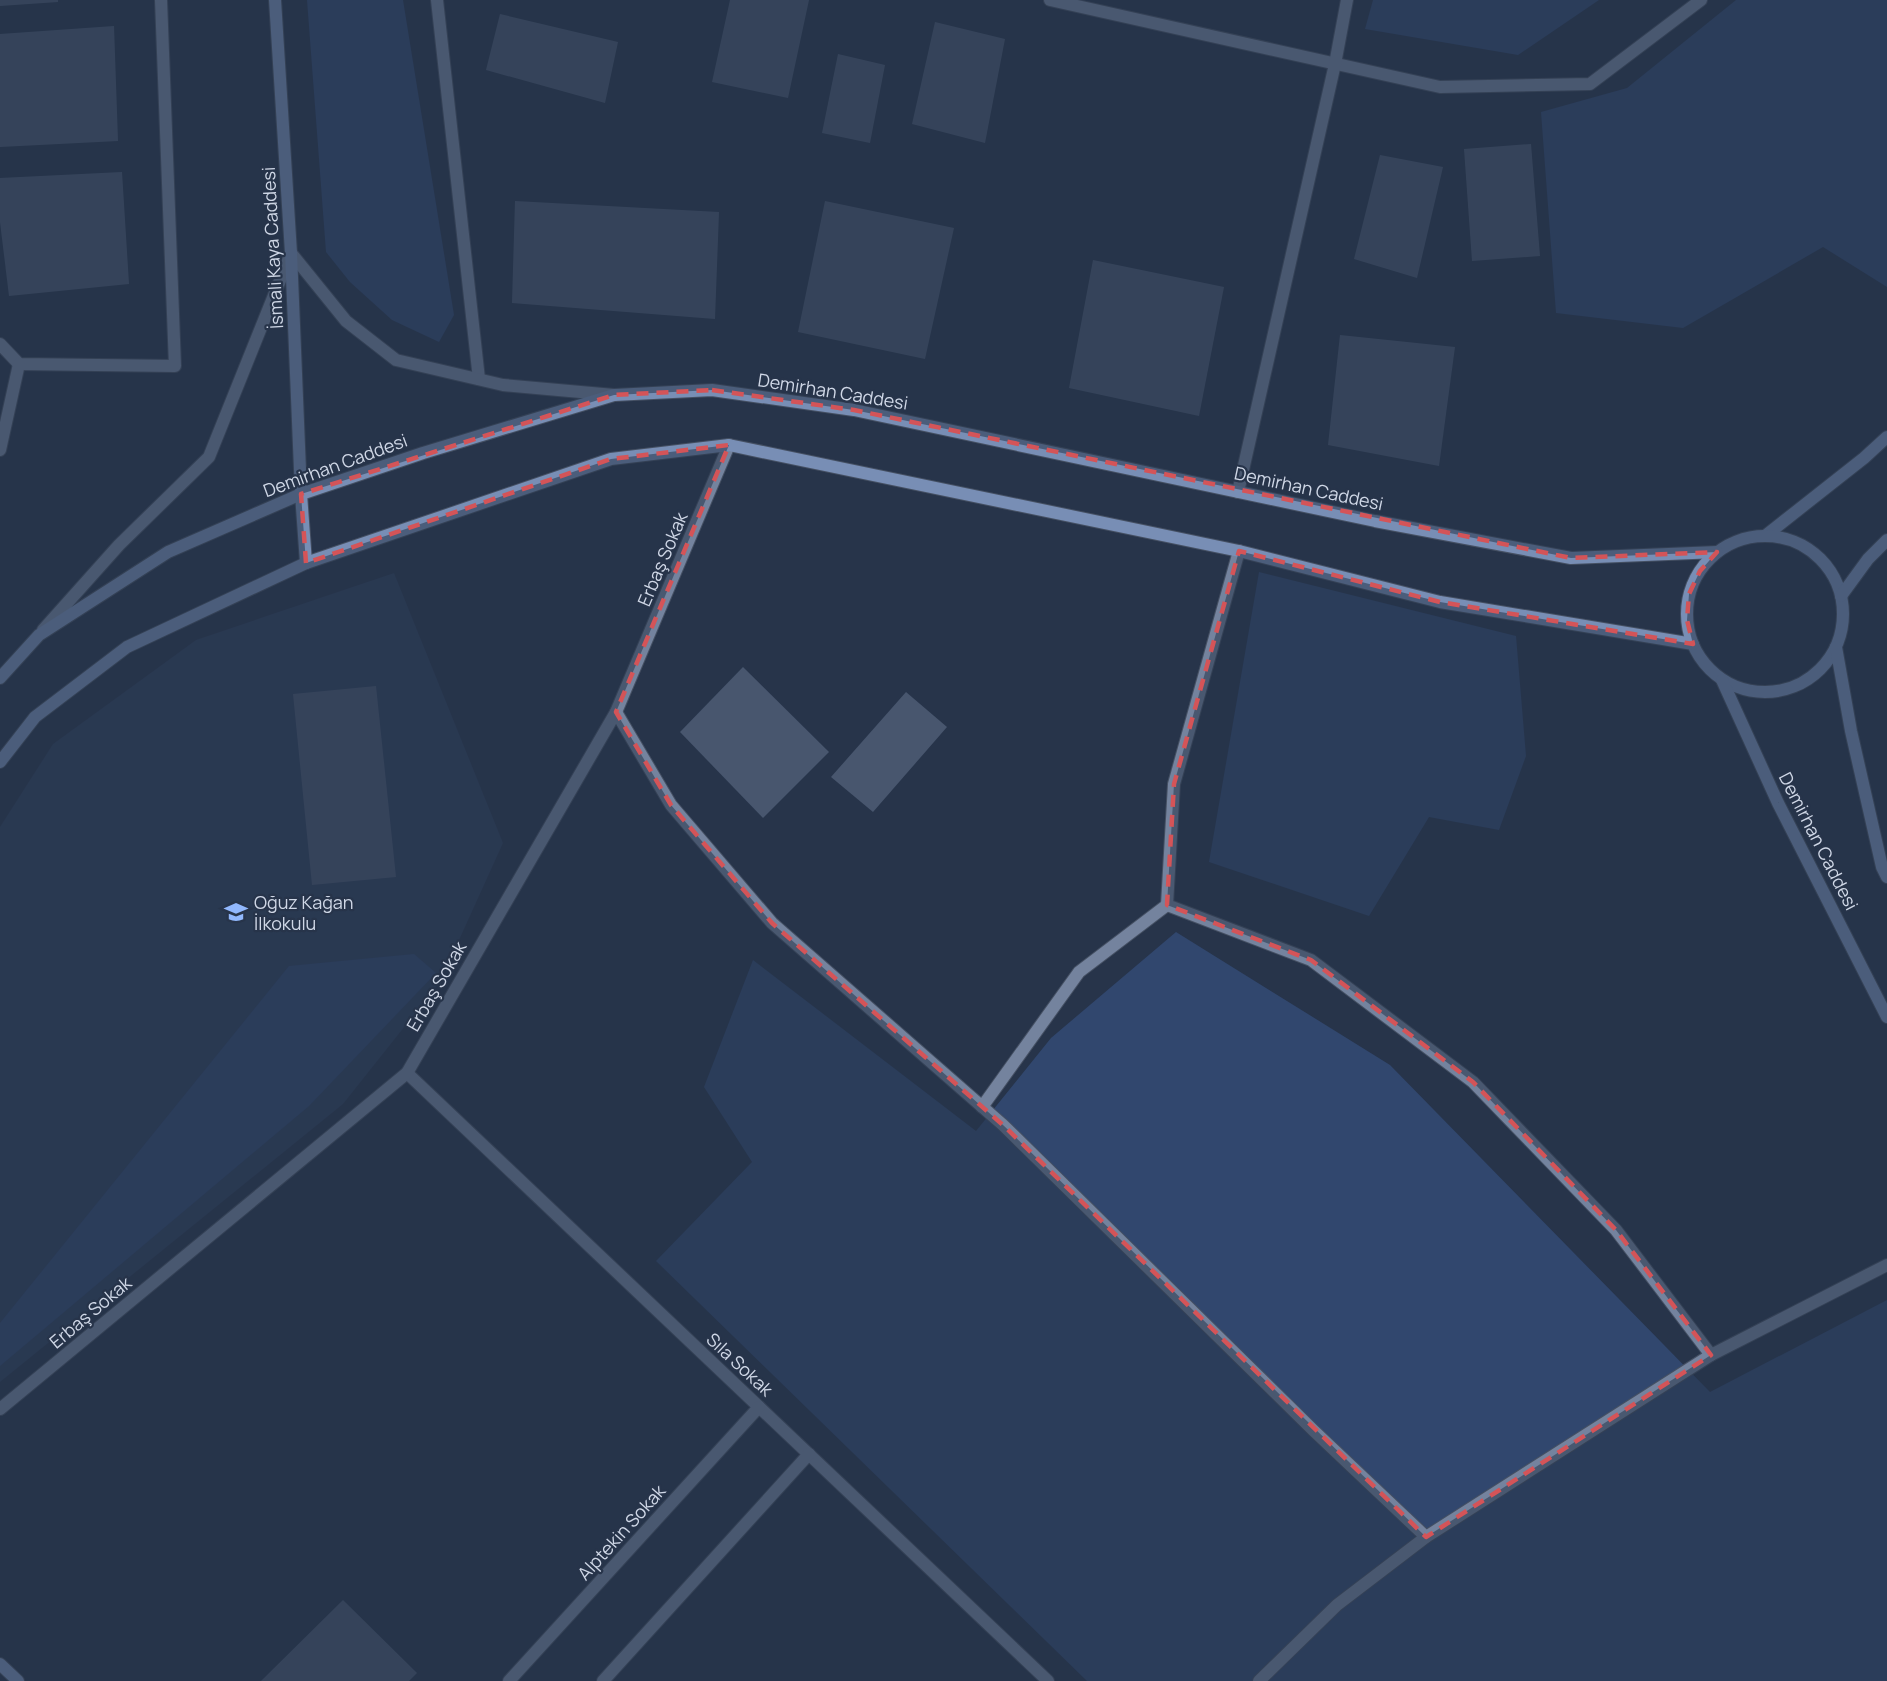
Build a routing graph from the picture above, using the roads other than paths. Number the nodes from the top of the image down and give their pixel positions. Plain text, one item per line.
1 (161, 0) edge
2 (275, 0) edge
3 (437, 0) edge
4 (1050, 0) edge
5 (1347, 0) edge
6 (1701, 0) edge
7 (1335, 64) junction
8 (291, 253) junction
9 (0, 344) edge
10 (20, 364) junction
11 (479, 379) junction
12 (614, 395) junction
13 (1887, 437) edge
14 (729, 445) junction
15 (0, 450) edge
16 (1238, 492) junction
17 (301, 494) junction
18 (1766, 536) junction
19 (1887, 540) edge
20 (1239, 551) junction
21 (1717, 552) junction
22 (306, 563) junction
23 (1841, 596) junction
24 (39, 635) junction
25 (1693, 644) junction
26 (1836, 647) junction
27 (0, 678) edge
28 (1722, 680) junction
29 (616, 712) junction
30 (0, 762) edge
31 (1887, 877) edge
32 (1167, 905) junction
33 (1887, 1017) edge
34 (407, 1073) junction
35 (982, 1107) junction
36 (1887, 1265) edge
37 (1711, 1355) junction
38 (759, 1407) junction
39 (0, 1409) edge
40 (810, 1454) junction
41 (1426, 1537) junction
42 (0, 1664) edge
43 (18, 1681) edge
44 (509, 1681) edge
45 (603, 1681) edge
46 (1048, 1681) edge
47 (1258, 1681) edge

1 - 10 street
2 - 8 main road, İsmali Kaya Caddesi
3 - 11 street
4 - 7 street
5 - 7 street
6 - 7 street
7 - 16 street
8 - 11 street
8 - 17 main road, İsmali Kaya Caddesi
8 - 24 street
9 - 10 street
10 - 15 street
11 - 12 street
12 - 16 main road, Demirhan Caddesi
12 - 17 main road, Demirhan Caddesi
13 - 18 main road
14 - 20 main road
14 - 22 main road
14 - 29 street, Erbaş Sokak
16 - 21 main road, Demirhan Caddesi
17 - 22 main road, İsmali Kaya Caddesi
17 - 24 main road, Demirhan Caddesi
18 - 21 main road
18 - 23 main road
19 - 23 main road
20 - 25 main road
20 - 32 street
21 - 25 main road
22 - 30 main road
23 - 26 main road
24 - 27 main road, Demirhan Caddesi
25 - 28 main road
26 - 28 main road
26 - 31 main road
28 - 33 main road, Demirhan Caddesi
29 - 34 street, Erbaş Sokak
29 - 35 street
32 - 35 street
32 - 37 street
34 - 38 street, Sıla Sokak
34 - 39 street, Erbaş Sokak
35 - 41 street
36 - 37 street
37 - 41 street
38 - 40 street, Sıla Sokak
38 - 44 street, Alptekin Sokak
40 - 45 street
40 - 46 street, Sıla Sokak
41 - 47 street
42 - 43 main road

